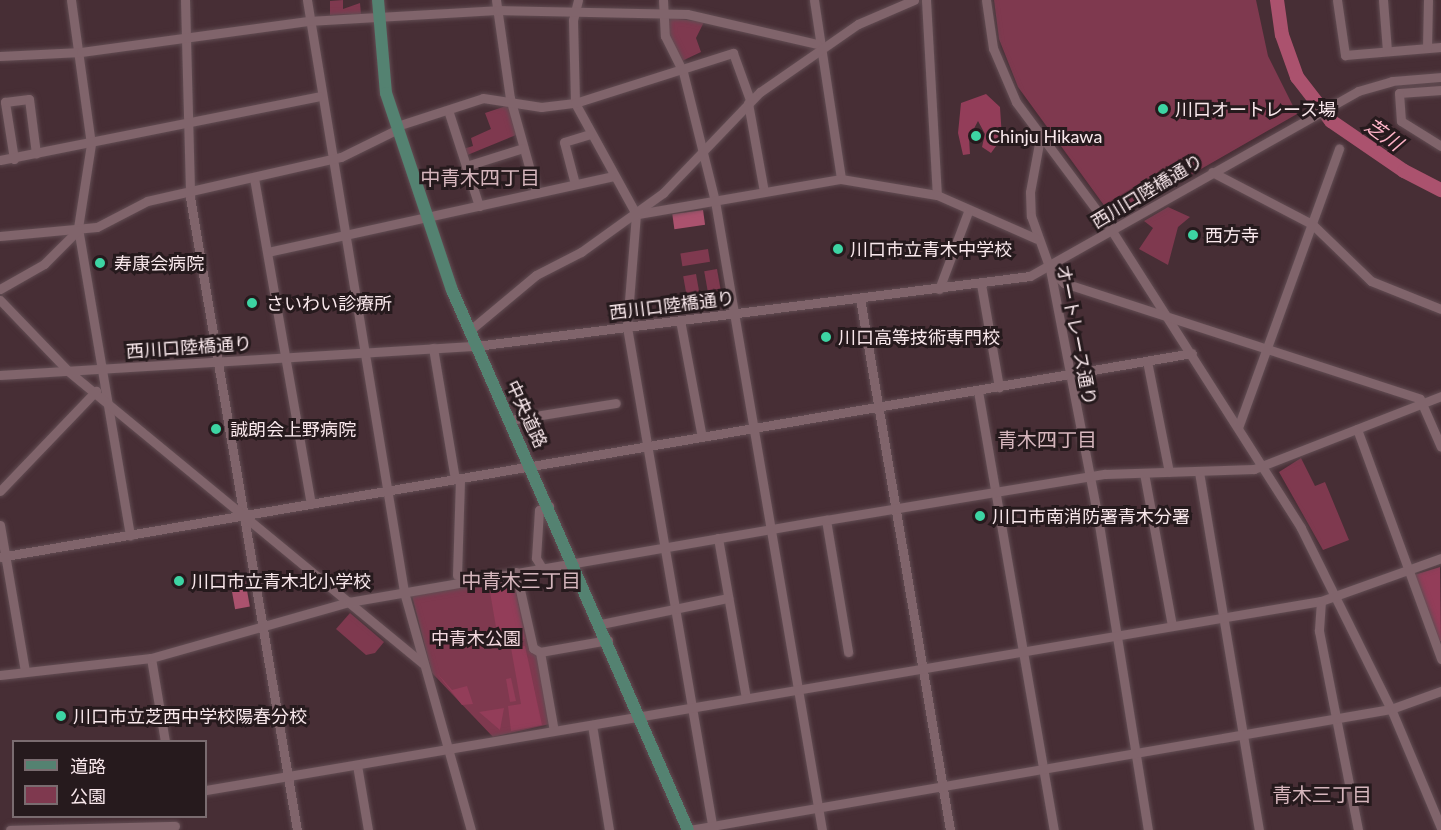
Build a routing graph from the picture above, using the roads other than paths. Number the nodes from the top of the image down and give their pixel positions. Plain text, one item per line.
1 (71, 0) edge
2 (184, 0) edge
3 (307, 0) edge
4 (378, 0) edge
5 (578, 0) edge
6 (663, 0) edge
7 (814, 0) edge
8 (914, 0) edge
9 (926, 0) edge
10 (986, 0) edge
11 (1336, 0) edge
12 (1383, 0) edge
13 (1428, 0) edge
14 (497, 5) edge
15 (575, 10) junction
16 (663, 13) junction
17 (378, 17) junction
18 (308, 21) junction
19 (187, 38) junction
20 (818, 47) junction
21 (1441, 47) edge
22 (1427, 48) junction
23 (1387, 51) junction
24 (81, 52) junction
25 (0, 56) edge
26 (683, 72) junction
27 (1441, 77) edge
28 (1441, 90) edge
29 (319, 96) junction
30 (510, 98) junction
31 (749, 102) junction
32 (575, 104) junction
33 (448, 110) junction
34 (188, 123) junction
35 (397, 128) junction
36 (590, 134) junction
37 (1040, 138) junction
38 (91, 144) junction
39 (1441, 146) edge
40 (523, 148) junction
41 (1339, 149) dead end
42 (703, 151) junction
43 (36, 154) junction
44 (14, 159) junction
45 (335, 159) junction
46 (0, 160) edge
47 (466, 166) junction
48 (1212, 172) junction
49 (613, 176) junction
50 (254, 178) junction
51 (841, 179) junction
52 (575, 184) junction
53 (189, 192) junction
54 (536, 192) junction
55 (764, 192) junction
56 (937, 195) junction
57 (715, 201) junction
58 (479, 206) junction
59 (968, 212) junction
60 (636, 214) junction
61 (427, 218) junction
62 (1312, 224) junction
63 (78, 228) junction
64 (1112, 231) junction
65 (344, 234) junction
66 (0, 236) edge
67 (1037, 239) junction
68 (268, 252) junction
69 (1050, 269) junction
70 (981, 284) junction
71 (0, 289) edge
72 (939, 289) junction
73 (860, 298) junction
74 (0, 300) edge
75 (1441, 309) edge
76 (735, 313) junction
77 (1166, 314) junction
78 (680, 320) junction
79 (627, 327) junction
80 (469, 331) junction
81 (476, 346) junction
82 (433, 348) junction
83 (1266, 348) junction
84 (363, 353) junction
85 (1192, 353) junction
86 (286, 357) junction
87 (217, 361) junction
88 (1148, 361) junction
89 (102, 369) junction
90 (68, 371) junction
91 (0, 375) edge
92 (1069, 375) junction
93 (999, 387) junction
94 (978, 391) junction
95 (96, 392) junction
96 (1441, 396) edge
97 (106, 399) junction
98 (616, 403) dead end
99 (1425, 403) junction
100 (879, 408) junction
101 (510, 420) junction
102 (1239, 425) junction
103 (1357, 429) junction
104 (754, 430) junction
105 (702, 437) junction
106 (647, 446) junction
107 (1441, 447) edge
108 (531, 465) junction
109 (1265, 466) junction
110 (1169, 472) junction
111 (1199, 472) junction
112 (1144, 473) junction
113 (1089, 477) junction
114 (458, 479) junction
115 (0, 491) edge
116 (387, 491) junction
117 (996, 493) junction
118 (311, 504) junction
119 (549, 506) junction
120 (895, 509) junction
121 (244, 515) junction
122 (826, 520) junction
123 (0, 525) edge
124 (772, 529) junction
125 (130, 536) junction
126 (718, 538) junction
127 (663, 547) junction
128 (3, 556) edge
129 (1441, 558) edge
130 (575, 563) junction
131 (542, 568) junction
132 (1409, 570) junction
133 (516, 572) junction
134 (457, 575) dead end
135 (404, 592) junction
136 (728, 598) junction
137 (1335, 598) junction
138 (1321, 601) junction
139 (349, 602) junction
140 (674, 613) junction
141 (1224, 616) junction
142 (601, 624) junction
143 (1172, 625) junction
144 (262, 626) junction
145 (1115, 635) junction
146 (608, 640) junction
147 (1024, 651) junction
148 (540, 652) junction
149 (848, 652) dead end
150 (151, 658) junction
151 (1441, 658) edge
152 (423, 665) junction
153 (923, 669) junction
154 (25, 672) junction
155 (0, 675) edge
156 (798, 689) junction
157 (1441, 691) edge
158 (746, 698) junction
159 (691, 707) junction
160 (1391, 709) junction
161 (640, 716) junction
162 (1339, 718) junction
163 (592, 725) junction
164 (554, 731) junction
165 (1243, 735) junction
166 (165, 740) edge
167 (448, 749) junction
168 (1135, 754) junction
169 (357, 765) junction
170 (1044, 769) junction
171 (288, 776) junction
172 (943, 786) junction
173 (207, 790) edge
174 (818, 808) junction
175 (175, 824) edge
176 (713, 828) edge
177 (1441, 828) edge
178 (10, 830) edge
179 (297, 830) edge
180 (368, 830) edge
181 (471, 830) edge
182 (609, 830) edge
183 (688, 830) edge
184 (822, 830) edge
185 (950, 830) edge
186 (1054, 830) edge
187 (1148, 830) edge
188 (1259, 830) edge
189 (1358, 830) edge

1 - 24 street
2 - 19 street
3 - 18 street
4 - 17 main road, 中央道路
5 - 15 street
6 - 16 street
7 - 20 street
8 - 20 street
9 - 56 street
10 - 37 street
11 - 23 street
12 - 23 street
13 - 22 street
14 - 15 street
14 - 17 street
14 - 30 street
15 - 16 street
15 - 32 street
16 - 20 street
16 - 26 street
17 - 18 street
17 - 35 main road, 中央道路
18 - 19 street
18 - 29 street
19 - 24 street
19 - 34 street
20 - 31 street
20 - 51 street
21 - 22 street
22 - 23 street
24 - 25 street
24 - 38 street
26 - 31 street
26 - 32 street
26 - 42 street
27 - 48 street, 西川口陸橋通り
28 - 39 street
29 - 34 street
29 - 45 street
30 - 32 street
30 - 33 street
30 - 40 street
31 - 42 street
31 - 55 street
32 - 36 street
33 - 35 street
33 - 47 street
34 - 38 street
34 - 53 street
35 - 45 street
35 - 61 main road, 中央道路
36 - 49 street
36 - 52 street
37 - 64 street
37 - 67 street, オートレース通り
38 - 43 street
38 - 63 street
40 - 47 street
40 - 54 street
41 - 62 street
42 - 57 street
42 - 60 street
43 - 44 street
43 - 44 street
44 - 46 street
45 - 50 street
45 - 65 street
47 - 58 street
48 - 62 street
48 - 64 street, 西川口陸橋通り
49 - 52 street
49 - 60 street
50 - 53 street
50 - 68 street
51 - 55 street
51 - 56 street
52 - 54 street
53 - 63 street
53 - 87 street
54 - 58 street
55 - 57 street
56 - 59 street
57 - 60 street
57 - 76 street
58 - 61 street
59 - 67 street
59 - 72 street
60 - 79 street
60 - 80 street
61 - 65 street
61 - 80 main road, 中央道路
62 - 75 street
62 - 83 street
63 - 66 street
63 - 71 street
63 - 89 street
64 - 69 street, 西川口陸橋通り
64 - 77 street
65 - 68 street
65 - 84 street
67 - 69 street, オートレース通り
68 - 86 street
69 - 70 street, 西川口陸橋通り
69 - 77 street
69 - 92 street, オートレース通り
70 - 72 street, 西川口陸橋通り
70 - 93 street
72 - 73 street, 西川口陸橋通り
73 - 76 street, 西川口陸橋通り
73 - 100 street
74 - 90 street
76 - 78 street, 西川口陸橋通り
76 - 104 street
77 - 83 street
77 - 85 street
78 - 79 street, 西川口陸橋通り
78 - 105 street
79 - 81 street, 西川口陸橋通り
79 - 106 street
80 - 81 main road, 中央道路
81 - 82 street, 西川口陸橋通り
81 - 101 main road, 中央道路
82 - 84 street, 西川口陸橋通り
82 - 114 street
83 - 99 street
83 - 102 street
84 - 86 street, 西川口陸橋通り
84 - 116 street
85 - 88 street
85 - 102 street
86 - 87 street, 西川口陸橋通り
86 - 118 street
87 - 89 street, 西川口陸橋通り
87 - 121 street
88 - 92 street
88 - 110 street
89 - 90 street, 西川口陸橋通り
89 - 97 street
90 - 91 street, 西川口陸橋通り
90 - 95 street
92 - 93 street
92 - 113 street, オートレース通り
93 - 94 street
94 - 100 street
94 - 117 street
95 - 97 street
95 - 115 street
96 - 99 street
97 - 121 street
97 - 125 street
98 - 101 street
99 - 103 street
99 - 107 street
100 - 104 street
100 - 120 street
101 - 108 main road, 中央道路
102 - 109 street
103 - 109 street
103 - 132 street
104 - 105 street
104 - 124 street
105 - 106 street
106 - 108 street
106 - 127 street
108 - 114 street
108 - 119 main road, 中央道路
109 - 111 street
109 - 137 street
110 - 111 street
110 - 112 street
111 - 141 street
112 - 113 street
112 - 143 street
113 - 117 street
113 - 145 street, オートレース通り
114 - 116 street
114 - 134 street
116 - 118 street
116 - 135 street
117 - 120 street
117 - 147 street
118 - 121 street
119 - 130 main road, 中央道路
119 - 131 street
120 - 122 street
120 - 153 street
121 - 125 street
121 - 139 street
121 - 144 street
122 - 124 street
122 - 149 street
123 - 128 street
124 - 126 street
124 - 156 street
125 - 128 street
126 - 127 street
126 - 136 street
127 - 130 street
127 - 140 street
128 - 154 street
129 - 132 street
130 - 131 street
130 - 142 main road, 中央道路
131 - 133 street
132 - 137 street
132 - 151 street
133 - 135 street
133 - 148 street
135 - 139 street
135 - 152 street
136 - 140 street
136 - 158 street
137 - 138 street
137 - 160 street
138 - 141 street
138 - 162 street
139 - 144 street
139 - 152 street
140 - 142 street
140 - 159 street
141 - 143 street
141 - 165 street
142 - 146 main road, 中央道路
143 - 145 street
144 - 150 street
144 - 171 street
145 - 147 street
145 - 168 street, オートレース通り
146 - 148 street
146 - 161 main road, 中央道路
147 - 153 street
147 - 170 street
148 - 164 street
150 - 154 street
150 - 166 street
152 - 167 street
153 - 156 street
153 - 172 street
154 - 155 street
156 - 158 street
156 - 174 street
157 - 160 street
158 - 159 street
159 - 161 street
159 - 176 street
160 - 162 street
160 - 177 street
161 - 163 street
161 - 183 main road, 中央道路
162 - 165 street
162 - 189 street
163 - 164 street
163 - 182 street
164 - 167 street
165 - 168 street
165 - 188 street
167 - 169 street
167 - 181 street
168 - 170 street
168 - 187 street, オートレース通り
169 - 171 street
169 - 180 street
170 - 172 street
170 - 186 street
171 - 173 street
171 - 179 street
172 - 174 street
172 - 185 street
174 - 176 street
174 - 184 street
175 - 178 street
176 - 183 street

